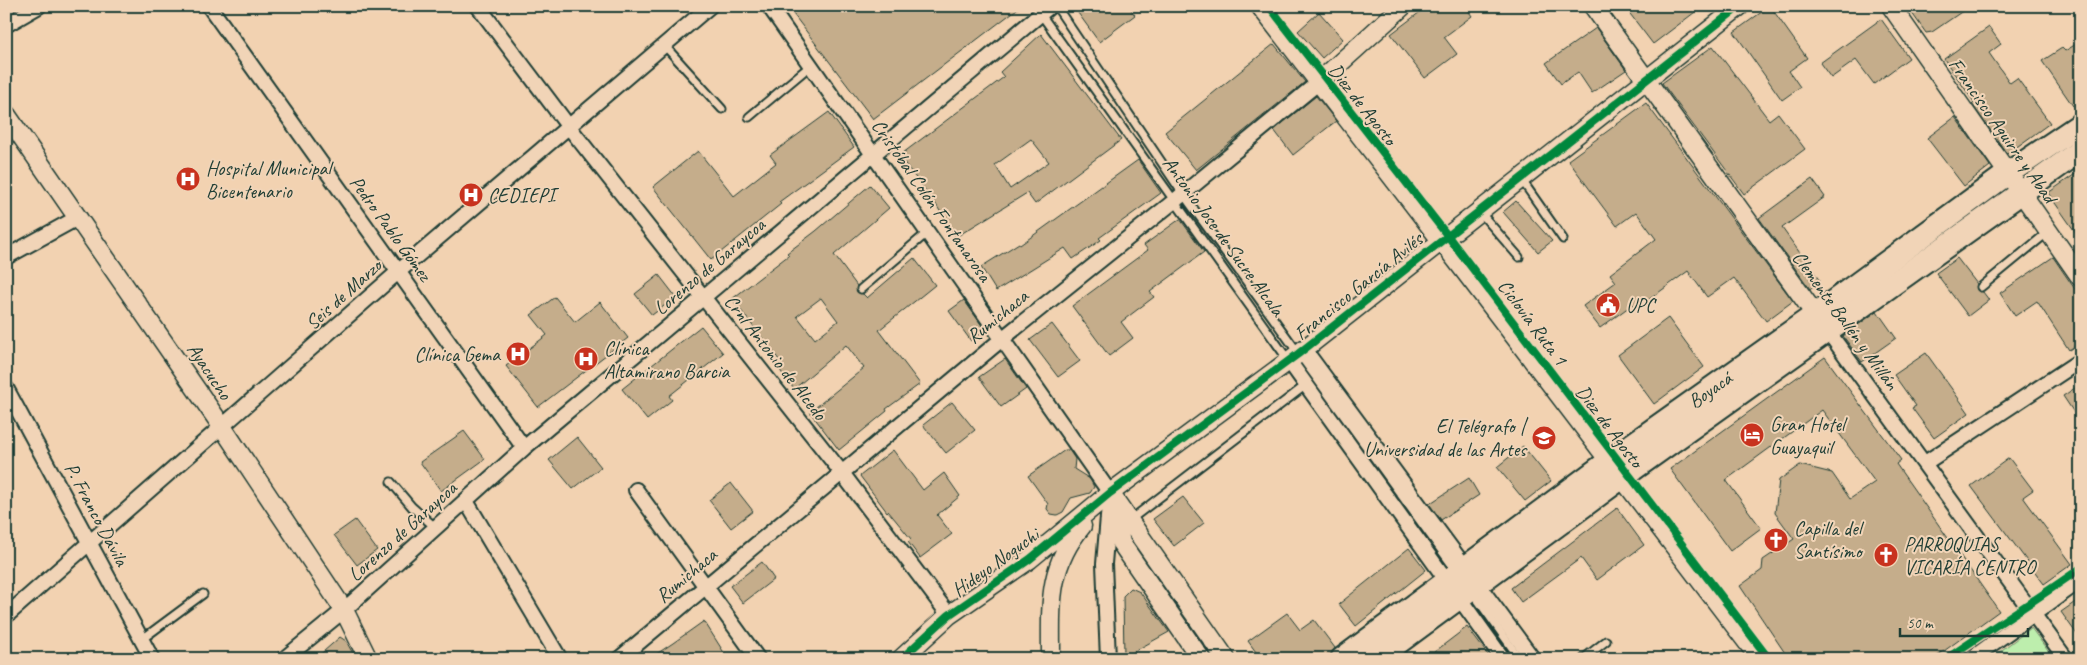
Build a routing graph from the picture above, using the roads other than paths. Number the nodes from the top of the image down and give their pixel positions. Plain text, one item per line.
1 (39, 6) edge
2 (208, 6) edge
3 (478, 6) edge
4 (710, 6) edge
5 (769, 6) edge
6 (1056, 6) edge
7 (1260, 6) edge
8 (1403, 6) edge
9 (1593, 6) edge
10 (1740, 6) edge
11 (1891, 6) edge
12 (1042, 9) edge
13 (6, 26) edge
14 (664, 45) junction
15 (810, 66) junction
16 (1645, 80) junction
17 (1319, 82) junction
18 (722, 109) dead end
19 (6, 114) edge
20 (749, 117) dead end
21 (2081, 124) edge
22 (569, 127) junction
23 (2081, 150) edge
24 (874, 154) junction
25 (1521, 179) junction
26 (2014, 182) junction
27 (1179, 198) junction
28 (1479, 210) junction
29 (79, 217) junction
30 (1959, 219) dead end
31 (928, 232) junction
32 (2049, 232) junction
33 (1563, 239) dead end
34 (1441, 240) junction
35 (1519, 257) dead end
36 (6, 258) edge
37 (398, 272) junction
38 (2081, 278) edge
39 (1981, 287) dead end
40 (862, 288) dead end
41 (1855, 296) dead end
42 (703, 297) junction
43 (1820, 322) junction
44 (1002, 339) junction
45 (1297, 355) junction
46 (2081, 360) edge
47 (1749, 372) dead end
48 (1306, 385) junction
49 (6, 388) edge
50 (1709, 400) dead end
51 (223, 428) junction
52 (524, 448) junction
53 (1925, 463) junction
54 (1616, 468) junction
55 (842, 473) junction
56 (391, 482) dead end
57 (636, 490) dead end
58 (1110, 493) junction
59 (466, 501) junction
60 (1130, 520) junction
61 (436, 528) junction
62 (89, 542) junction
63 (2081, 580) edge
64 (1462, 582) junction
65 (707, 586) junction
66 (203, 594) dead end
67 (344, 610) junction
68 (2034, 614) junction
69 (949, 615) junction
70 (6, 616) edge
71 (142, 640) junction
72 (1606, 641) dead end
73 (152, 659) edge
74 (284, 659) edge
75 (368, 659) edge
76 (560, 659) edge
77 (619, 659) edge
78 (758, 659) edge
79 (900, 659) edge
80 (1051, 659) edge
81 (1108, 659) edge
82 (1201, 659) edge
83 (1226, 659) edge
84 (1342, 659) edge
85 (1376, 659) edge
86 (1503, 659) edge
87 (1520, 659) edge
88 (1533, 659) edge
89 (1583, 659) edge
90 (1760, 659) edge
91 (1971, 659) edge
92 (2066, 659) edge

1 - 13 street
2 - 37 street, Pedro Pablo Gómez
3 - 22 street, Crnl Antonio de Alcedo
4 - 14 street, Seis de Marzo
5 - 15 street, Cristóbal Colón Fontanarosa
6 - 27 lane, Antonio Jose de Sucre Alcala
7 - 17 street, Diez de Agosto
8 - 17 street, Rumichaca
9 - 16 street, Clemente Ballén y Millán
10 - 16 street, Francisco García Avilés
11 - 26 street, Francisco Aguirre y Abad
12 - 24 street, Lorenzo de Garaycoa
12 - 27 lane, Antonio Jose de Sucre Alcala
14 - 18 lane
14 - 22 street, Seis de Marzo
15 - 20 lane
15 - 24 street, Cristóbal Colón Fontanarosa
16 - 25 street, Francisco García Avilés
16 - 43 street, Clemente Ballén y Millán
17 - 27 street, Rumichaca
17 - 34 street, Diez de Agosto
19 - 29 street, Ayacucho
21 - 26 main road, Boyacá
22 - 37 street, Seis de Marzo
22 - 42 street, Crnl Antonio de Alcedo
23 - 26 main road, Boyacá
24 - 31 street, Cristóbal Colón Fontanarosa
24 - 42 street, Lorenzo de Garaycoa
25 - 28 street, Francisco García Avilés
25 - 33 lane
26 - 32 street, Francisco Aguirre y Abad
26 - 43 main road, Boyacá
27 - 44 street, Rumichaca
27 - 45 lane, Antonio Jose de Sucre Alcala
27 - 45 lane, Antonio Jose de Sucre Alcala
28 - 34 street, Francisco García Avilés
28 - 35 lane
29 - 36 street
29 - 51 street, Ayacucho
30 - 41 lane
31 - 40 lane
31 - 44 street, Cristóbal Colón Fontanarosa
32 - 38 street, Francisco Aguirre y Abad
32 - 39 lane
34 - 45 street, Francisco García Avilés
34 - 54 street, Diez de Agosto
37 - 51 street, Seis de Marzo
37 - 52 street, Pedro Pablo Gómez
42 - 52 street, Lorenzo de Garaycoa
42 - 55 street, Crnl Antonio de Alcedo
43 - 53 street, Clemente Ballén y Millán
43 - 54 main road, Boyacá
44 - 55 street, Rumichaca
44 - 58 street, Cristóbal Colón Fontanarosa
45 - 48 street, Antonio Jose de Sucre Alcala
45 - 58 street, Francisco García Avilés
45 - 64 street, Antonio Jose de Sucre Alcala
46 - 53 street
47 - 50 lane, Boyacá
48 - 60 lane
48 - 64 street, Antonio Jose de Sucre Alcala
49 - 62 street, P. Franco Dávila
51 - 62 street, Seis de Marzo
51 - 67 street, Ayacucho
52 - 59 street, Lorenzo de Garaycoa
53 - 68 street, Clemente Ballén y Millán
54 - 64 main road, Boyacá
54 - 90 street, Diez de Agosto
55 - 65 street, Rumichaca
55 - 69 street, Crnl Antonio de Alcedo
56 - 61 lane
57 - 65 street
58 - 60 street, Cristóbal Colón Fontanarosa
58 - 69 street, Hideyo Noguchi
58 - 80 street
58 - 81 street
58 - 82 street, Cristóbal Colón Fontanarosa
59 - 61 street, Lorenzo de Garaycoa
59 - 76 street
60 - 83 street, Cristóbal Colón Fontanarosa
61 - 67 street, Lorenzo de Garaycoa
62 - 70 street, Seis de Marzo
62 - 71 street, P. Franco Dávila
63 - 68 street
64 - 84 main road, Boyacá
64 - 85 main road, Boyacá
64 - 86 street, Antonio Jose de Sucre Alcala
64 - 87 lane, Antonio Jose de Sucre Alcala
64 - 88 street, Antonio Jose de Sucre Alcala
65 - 77 street, Rumichaca
65 - 78 street
66 - 71 lane
67 - 74 street, Lorenzo de Garaycoa
67 - 75 street, Ayacucho
68 - 91 street
68 - 92 street, Clemente Ballén y Millán
69 - 79 street, Hideyo Noguchi
71 - 73 street, P. Franco Dávila
72 - 89 lane

